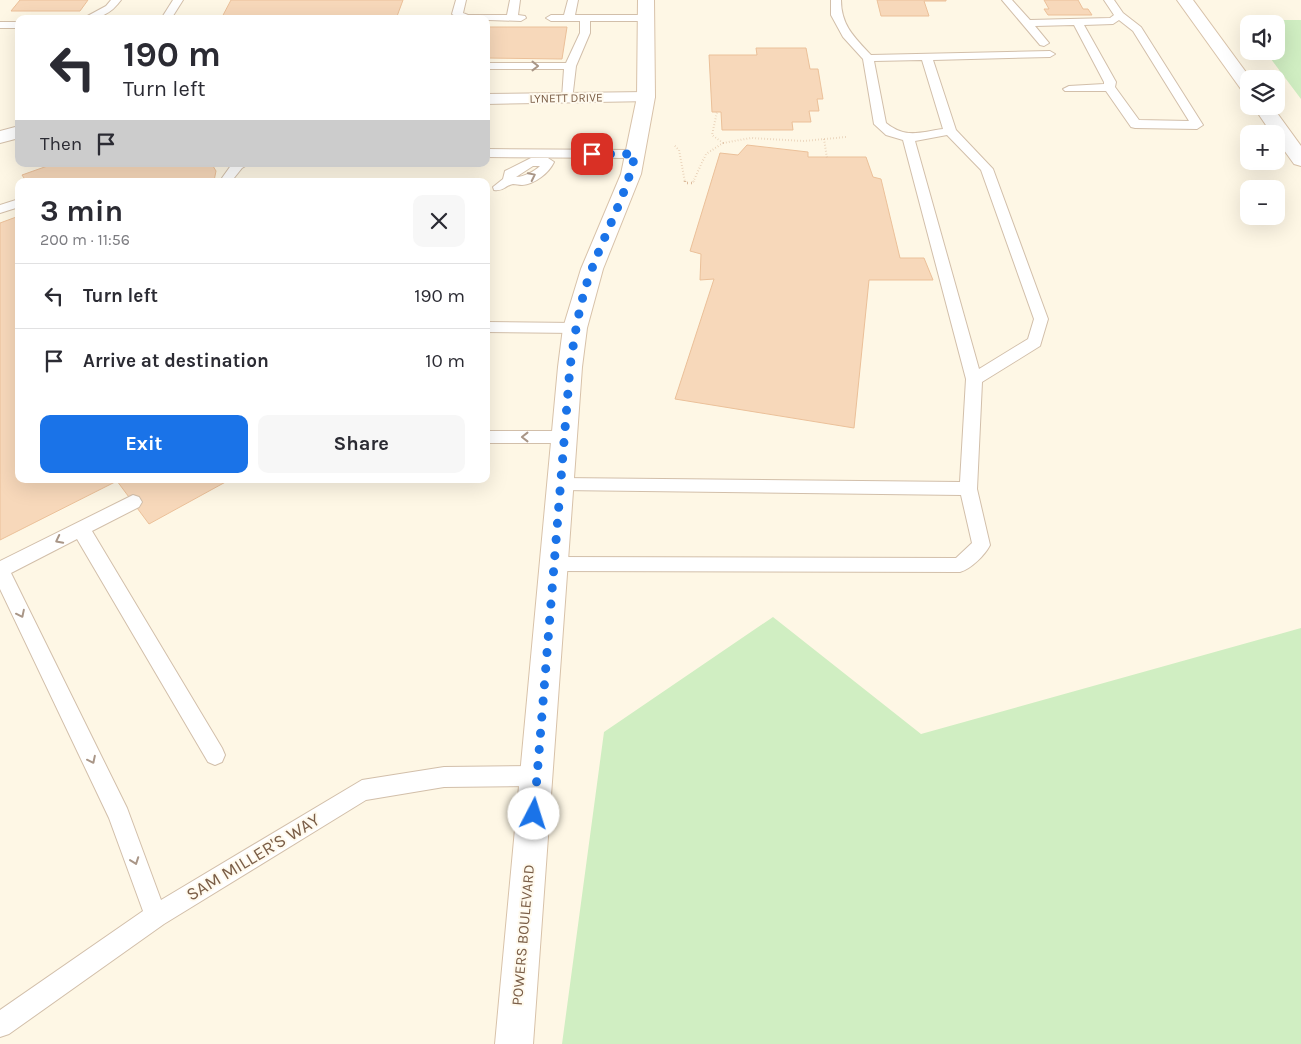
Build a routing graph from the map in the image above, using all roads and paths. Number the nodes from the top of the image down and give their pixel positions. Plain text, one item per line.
1 (116, 0) edge
2 (178, 0) edge
3 (460, 0) edge
4 (515, 0) edge
5 (573, 0) edge
6 (646, 0) edge
7 (836, 0) edge
8 (1007, 0) edge
9 (1109, 0) edge
10 (1185, 0) edge
11 (95, 15) edge
12 (169, 15) edge
13 (460, 15) edge
14 (1119, 16) junction
15 (490, 18) edge
16 (551, 18) dead end
17 (569, 18) junction
18 (585, 18) junction
19 (646, 18) junction
20 (1028, 23) junction
21 (1078, 23) junction
22 (0, 25) edge
23 (15, 25) edge
24 (1044, 43) dead end
25 (1050, 54) dead end
26 (926, 56) junction
27 (868, 58) junction
28 (490, 66) edge
29 (570, 66) junction
30 (1240, 76) edge
31 (1109, 87) junction
32 (1069, 89) dead end
33 (646, 97) junction
34 (568, 98) junction
35 (490, 99) edge
36 (717, 112) dead end
37 (1268, 115) edge
38 (950, 131) junction
39 (15, 133) edge
40 (0, 137) edge
41 (846, 137) dead end
42 (908, 138) junction
43 (824, 139) junction
44 (723, 143) junction
45 (675, 146) dead end
46 (490, 153) edge
47 (568, 154) junction
48 (635, 154) junction
49 (827, 158) dead end
50 (1301, 160) edge
51 (237, 167) edge
52 (228, 178) edge
53 (504, 184) dead end
54 (15, 203) edge
55 (0, 209) edge
56 (490, 327) edge
57 (575, 328) junction
58 (974, 379) junction
59 (490, 437) edge
60 (564, 437) junction
61 (561, 484) junction
62 (968, 489) junction
63 (133, 502) dead end
64 (81, 529) junction
65 (554, 564) junction
66 (0, 570) edge
67 (215, 755) dead end
68 (537, 776) junction
69 (156, 916) junction
70 (0, 1026) edge
71 (514, 1044) edge

1 - 11 lane
2 - 12 lane
3 - 13 lane
4 - 15 lane
5 - 17 lane
6 - 19 street, POWERS BOULEVARD
7 - 27 lane
8 - 20 lane
9 - 14 lane
10 - 30 street
14 - 21 lane
14 - 31 lane
16 - 17 lane
17 - 18 lane
18 - 19 lane
18 - 29 lane
19 - 33 street, POWERS BOULEVARD
20 - 21 lane
20 - 24 lane
21 - 31 lane
22 - 23 lane
25 - 26 lane
26 - 27 lane
26 - 38 lane
27 - 42 lane
28 -> 29 lane
29 - 34 lane
31 - 32 lane
33 - 34 street, LYNETT DRIVE
33 - 48 street, POWERS BOULEVARD
34 - 35 street, LYNETT DRIVE
36 - 44 path
37 - 50 street
38 - 42 lane
38 - 58 lane
39 - 40 street
41 - 43 path
42 - 58 lane
43 - 44 path
43 - 49 path
44 - 45 path
46 - 47 lane
47 - 48 lane
47 - 53 lane
48 - 57 street, POWERS BOULEVARD
51 - 52 lane
54 - 55 lane
56 - 57 lane
57 - 60 street, POWERS BOULEVARD
58 - 62 lane
60 -> 59 lane
60 - 61 street, POWERS BOULEVARD
61 - 62 lane
61 - 65 street, POWERS BOULEVARD
62 - 65 lane
63 - 64 lane
64 -> 66 lane
64 - 67 lane
65 - 68 street, POWERS BOULEVARD
66 -> 69 lane
68 - 69 lane, SAM MILLER'S WAY
68 - 71 street, POWERS BOULEVARD
69 - 70 lane, SAM MILLER'S WAY

